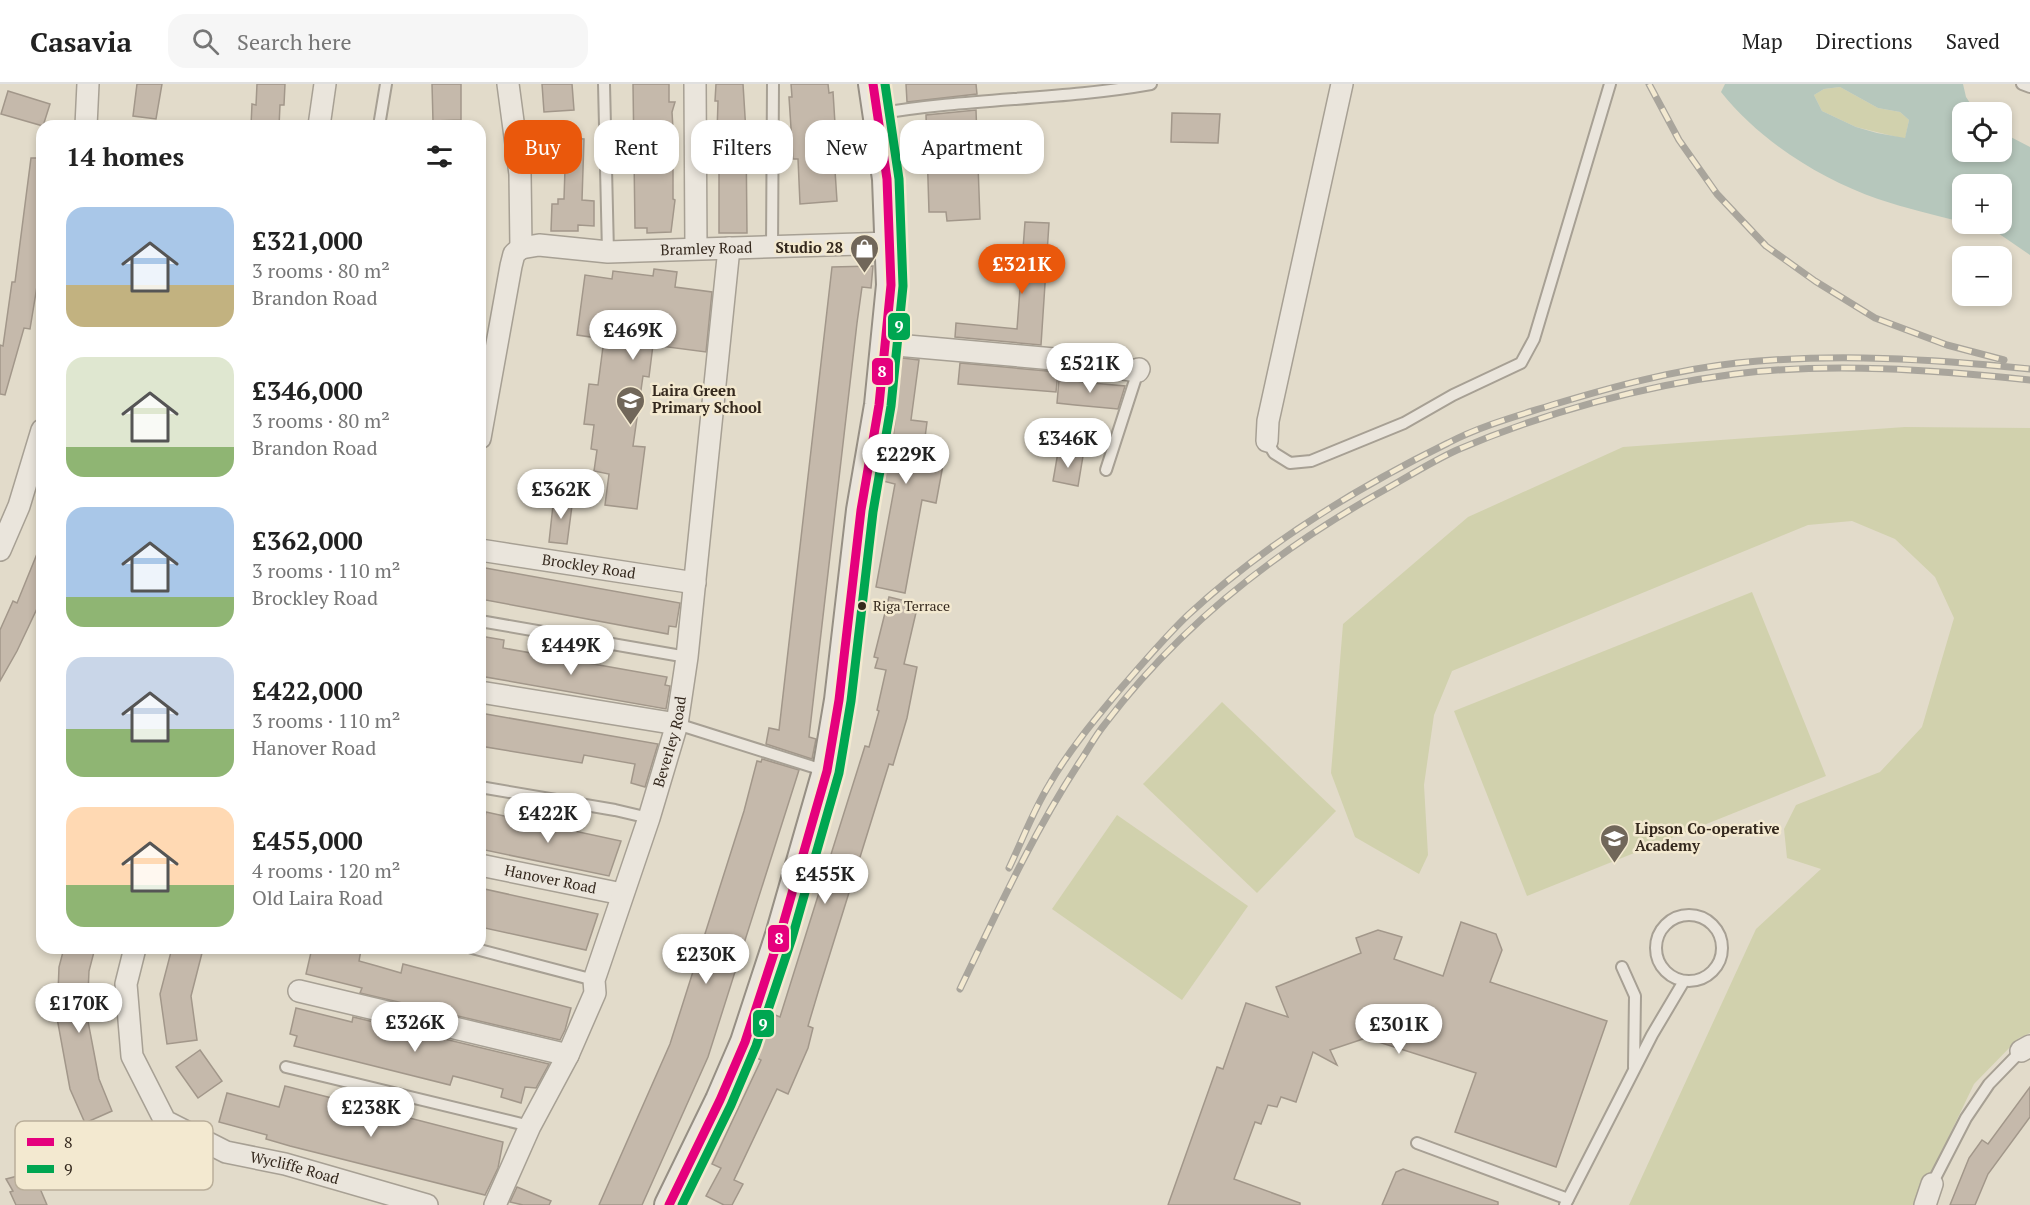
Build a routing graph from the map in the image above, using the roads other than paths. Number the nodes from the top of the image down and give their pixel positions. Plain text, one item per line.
1 (88, 84) edge
2 (326, 84) edge
3 (386, 84) edge
4 (508, 84) edge
5 (604, 84) edge
6 (695, 84) edge
7 (773, 84) edge
8 (873, 84) edge
9 (1152, 84) edge
10 (1342, 84) edge
11 (1610, 84) edge
12 (2022, 84) edge
13 (2030, 87) edge
14 (877, 114) junction
15 (86, 120) edge
16 (320, 120) edge
17 (380, 120) edge
18 (891, 243) junction
19 (772, 247) junction
20 (521, 248) junction
21 (696, 248) junction
22 (729, 248) junction
23 (608, 252) junction
24 (885, 344) junction
25 (1138, 370) joint
26 (486, 405) edge
27 (1267, 441) joint
28 (36, 450) edge
29 (1106, 470) dead end
30 (0, 550) edge
31 (486, 551) edge
32 (695, 583) junction
33 (486, 622) edge
34 (687, 657) junction
35 (486, 693) edge
36 (677, 724) junction
37 (827, 771) junction
38 (486, 788) edge
39 (649, 818) junction
40 (486, 866) edge
41 (622, 894) junction
42 (486, 952) edge
43 (134, 954) edge
44 (1622, 967) dead end
45 (594, 980) junction
46 (1684, 981) junction
47 (299, 991) dead end
48 (2025, 1048) edge
49 (568, 1055) junction
50 (286, 1067) dead end
51 (1634, 1070) junction
52 (165, 1121) edge
53 (530, 1126) junction
54 (1417, 1143) dead end
55 (213, 1145) edge
56 (1932, 1184) joint
57 (1567, 1202) edge
58 (427, 1205) edge
59 (495, 1205) edge
60 (669, 1205) edge
61 (1925, 1205) edge

1 - 15 street
2 - 16 street
3 - 17 lane
4 - 20 street
5 - 23 lane
6 - 21 street
7 - 19 lane
8 - 14 main road
9 - 14 lane
10 - 27 street
11 - 27 lane
12 - 13 lane
14 - 18 main road
18 - 19 street, Bramley Road
18 - 24 main road
19 - 22 street, Bramley Road
20 - 23 street, Bramley Road
20 - 26 street
21 - 22 street, Bramley Road
21 - 23 street, Bramley Road
22 - 32 street, Beverley Road
24 - 25 street
24 - 37 main road
25 - 29 lane
28 - 30 street
31 - 32 street, Brockley Road
32 - 34 street, Beverley Road
33 - 34 lane
34 - 36 street, Beverley Road
35 - 36 street
36 - 37 lane
36 - 39 street, Beverley Road
37 - 60 main road
38 - 39 lane
39 - 41 street, Beverley Road
40 - 41 street, Hanover Road
41 - 45 street, Beverley Road
42 - 45 lane
43 - 52 street, Wycliffe Road
44 - 51 lane
45 - 49 street, Beverley Road
46 - 46 lane
46 - 51 lane
47 - 49 street
48 - 56 lane
49 - 53 street, Beverley Road
50 - 53 lane
51 - 57 lane
53 - 59 street, Beverley Road
54 - 57 lane
55 - 58 street, Wycliffe Road
56 - 61 street

